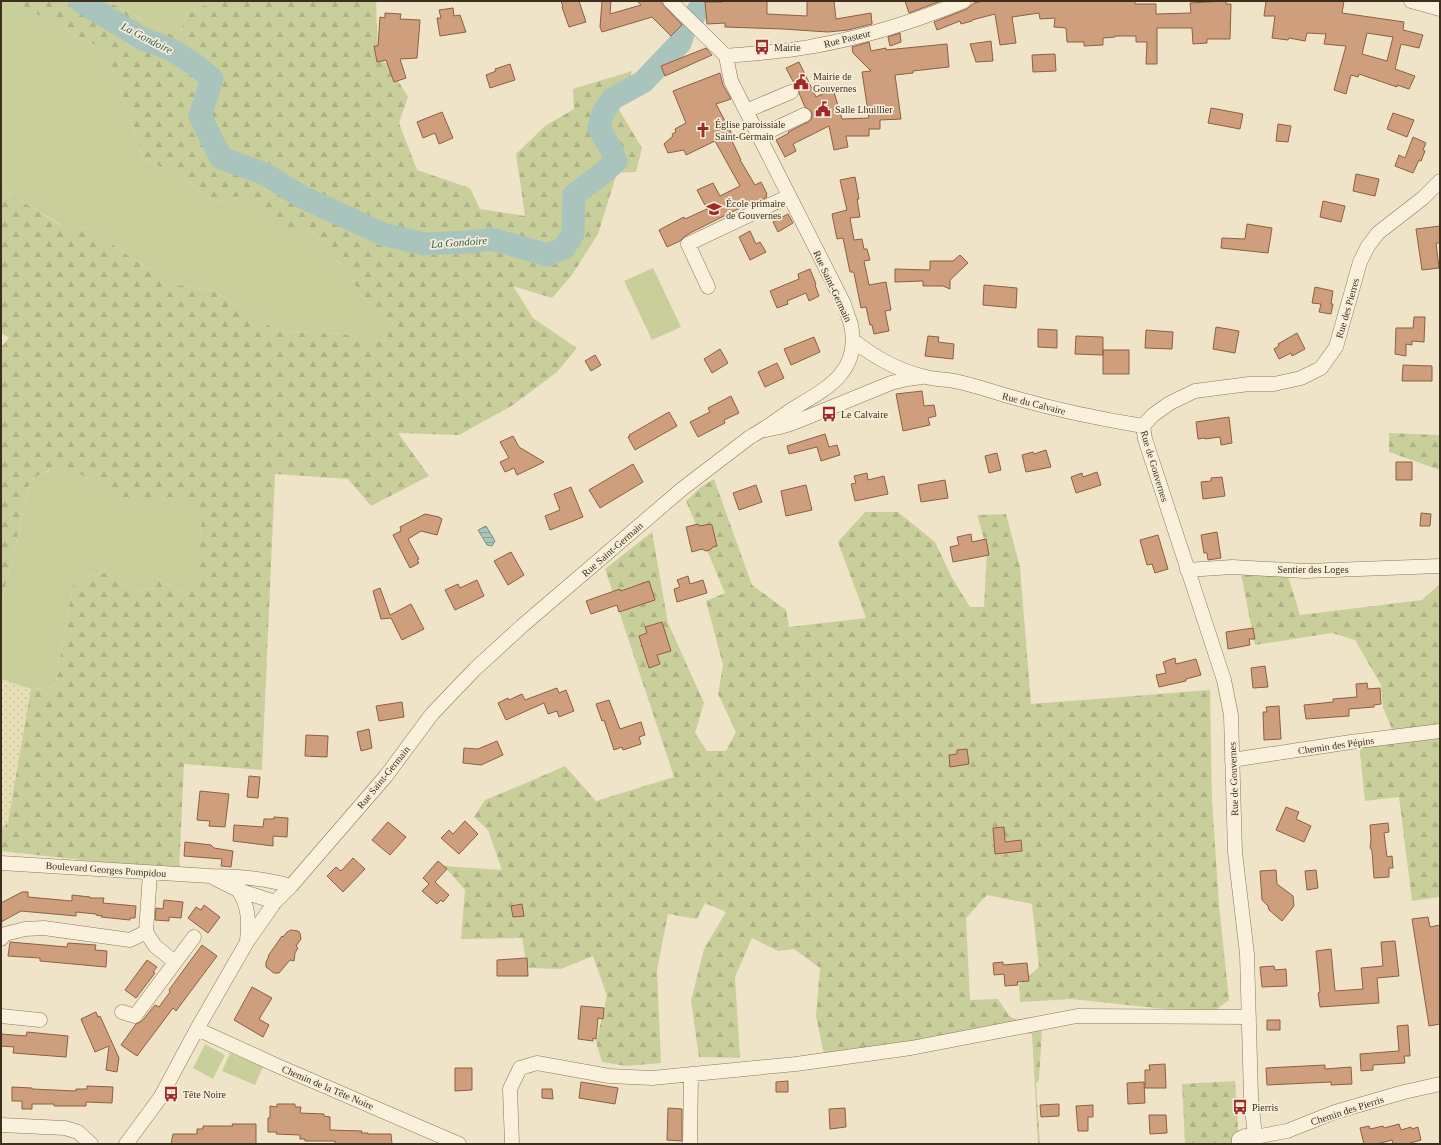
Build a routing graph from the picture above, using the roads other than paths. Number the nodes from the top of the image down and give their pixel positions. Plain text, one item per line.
1 (670, 1) edge
2 (964, 1) edge
3 (1411, 1) edge
4 (1440, 9) edge
5 (726, 56) junction
6 (791, 92) dead end
7 (746, 111) junction
8 (804, 114) dead end
9 (759, 136) junction
10 (1440, 181) edge
11 (789, 196) junction
12 (708, 287) dead end
13 (853, 340) junction
14 (926, 377) junction
15 (1143, 426) junction
16 (760, 432) junction
17 (1440, 566) edge
18 (1187, 570) junction
19 (1440, 731) edge
20 (1232, 760) junction
21 (1, 863) edge
22 (150, 873) junction
23 (210, 876) junction
24 (291, 886) junction
25 (238, 890) junction
26 (275, 902) junction
27 (146, 932) junction
28 (194, 937) dead end
29 (1, 939) edge
30 (247, 942) junction
31 (175, 962) junction
32 (122, 1012) dead end
33 (1, 1016) edge
34 (1249, 1016) junction
35 (40, 1020) dead end
36 (197, 1029) junction
37 (691, 1074) junction
38 (1440, 1084) edge
39 (1, 1125) edge
40 (1255, 1140) edge
41 (91, 1144) edge
42 (126, 1144) edge
43 (459, 1144) edge
44 (512, 1144) edge
45 (690, 1144) edge
46 (1239, 1144) edge

1 - 5 street
2 - 5 street, Rue Pasteur
3 - 4 street
5 - 7 street, Rue Saint-Germain
6 - 7 street
7 - 9 street, Rue Saint-Germain
8 - 9 street
9 - 11 street, Rue Saint-Germain
10 - 15 street, Rue des Pierres
11 - 12 street
11 - 13 street, Rue Saint-Germain
13 - 14 street, Rue du Calvaire
13 - 16 street, Rue Saint-Germain
14 - 15 street, Rue du Calvaire
14 - 16 street, Rue du Calvaire
15 - 18 street, Rue de Gouvernes
16 - 24 street, Rue Saint-Germain
17 - 18 street, Sentier des Loges
18 - 20 street, Rue de Gouvernes
19 - 20 street, Chemin des Pépins
20 - 34 street, Rue de Gouvernes
21 - 22 street, Boulevard Georges Pompidou
22 - 23 street, Boulevard Georges Pompidou
22 - 27 street
23 - 24 street, Boulevard Georges Pompidou
23 - 25 street, Boulevard Georges Pompidou
24 - 26 street, Rue Saint-Germain
25 - 26 street, Boulevard Georges Pompidou
25 - 30 street
26 - 30 street, Rue Saint-Germain
27 - 29 street
27 - 31 street
28 - 31 street
30 - 36 street, Rue Saint-Germain
31 - 32 street
33 - 35 street
34 - 37 street
34 - 40 street, Rue de Gouvernes
36 - 42 street, Rue Saint-Germain
36 - 43 street, Chemin de la Tête Noire
37 - 44 street
37 - 45 street
38 - 40 street, Chemin des Pierris
39 - 41 street
40 - 46 street, Chemin des Pierris

